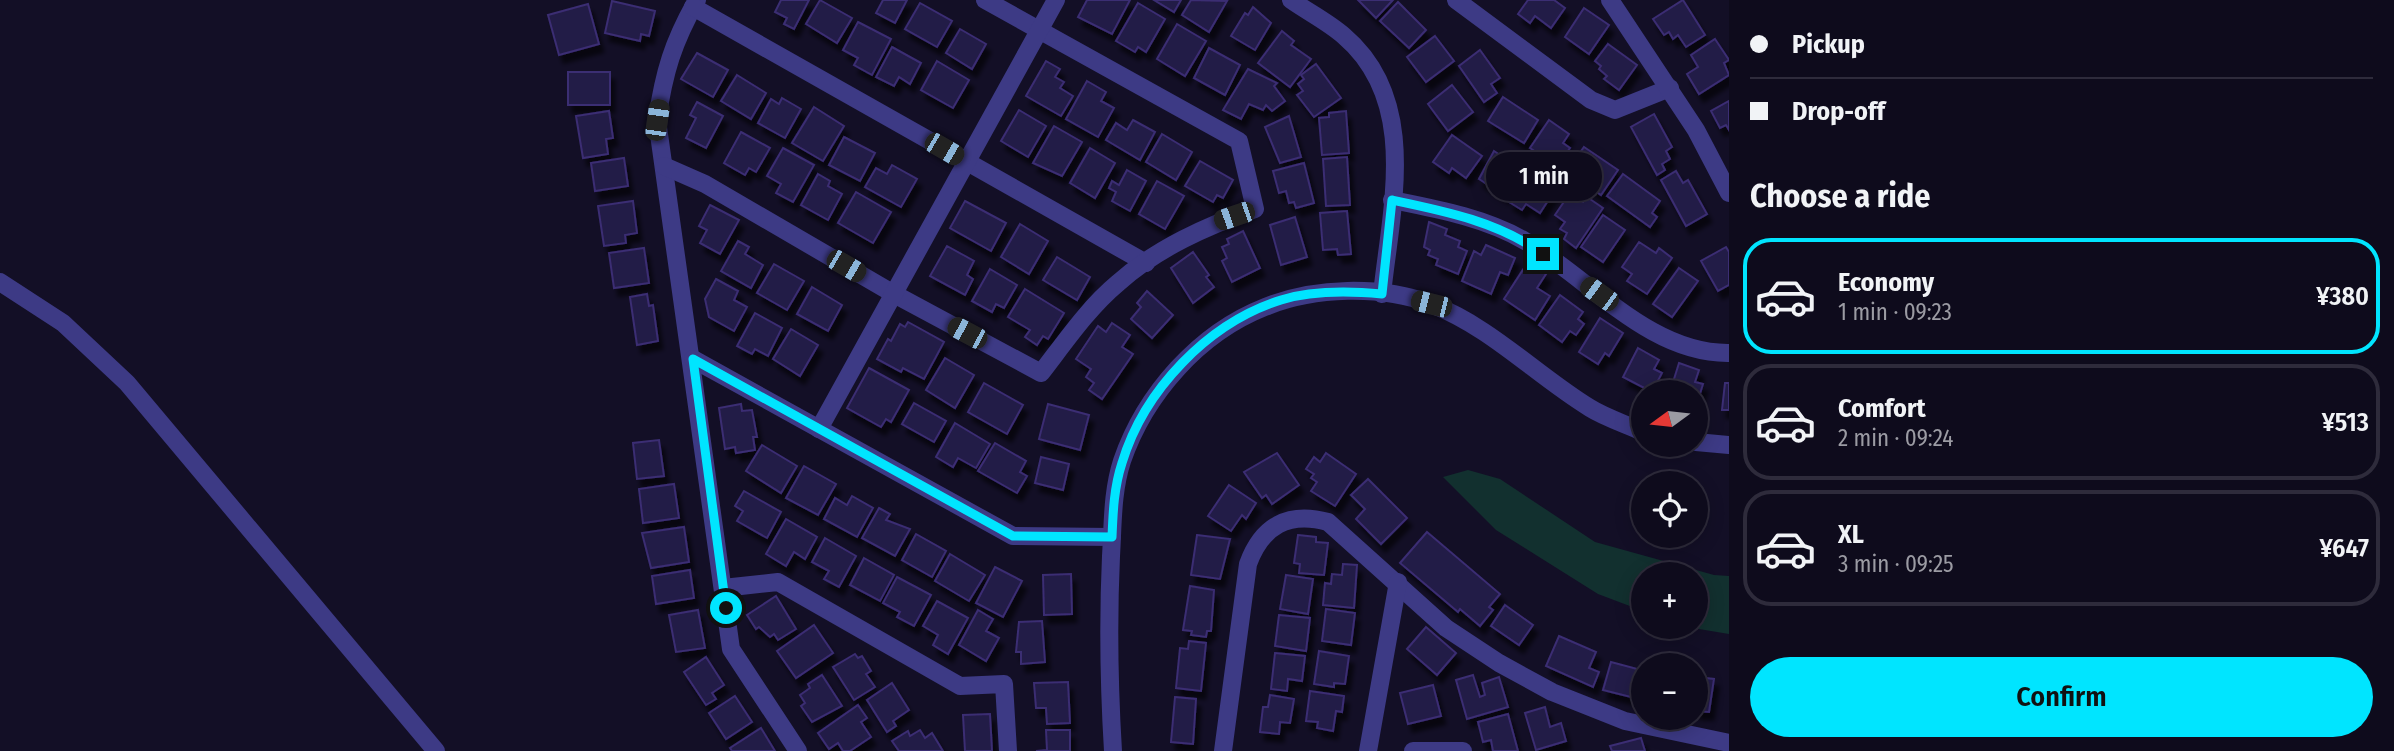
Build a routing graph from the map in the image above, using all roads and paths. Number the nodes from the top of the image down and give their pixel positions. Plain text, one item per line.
1 (985, 0) edge
2 (1056, 0) edge
3 (1456, 0) edge
4 (1610, 0) edge
5 (1294, 1) edge
6 (695, 3) edge
7 (1039, 31) junction
8 (1670, 88) junction
9 (967, 162) junction
10 (664, 166) junction
11 (1729, 193) edge
12 (1392, 200) junction
13 (1146, 263) junction
14 (0, 282) edge
15 (894, 294) junction
16 (1382, 294) junction
17 (1729, 353) edge
18 (693, 359) junction
19 (1631, 427) edge
20 (819, 429) junction
21 (1708, 443) edge
22 (1729, 445) edge
23 (1112, 537) junction
24 (1398, 582) junction
25 (723, 588) junction
26 (1729, 743) edge
27 (436, 751) edge
28 (798, 751) edge
29 (1007, 751) edge
30 (1113, 751) edge
31 (1223, 751) edge
32 (1368, 751) edge
33 (1413, 751) edge
34 (1463, 751) edge

1 - 7 street
2 - 7 street
3 - 8 street
4 - 8 street
5 - 12 street
6 - 9 street
6 - 10 street
7 - 9 street
7 - 13 street
8 - 11 street
9 - 13 street
9 - 15 street
10 - 15 street
10 - 18 street
12 - 16 street
12 - 17 street
13 - 15 street
14 - 27 street
15 - 20 street
16 - 19 street
16 - 23 street
18 - 20 street
18 - 25 street
20 - 23 street
21 - 22 street
23 - 30 street
24 - 26 street
24 - 31 street
24 - 32 street
25 - 28 street
25 - 29 street
33 - 34 street

